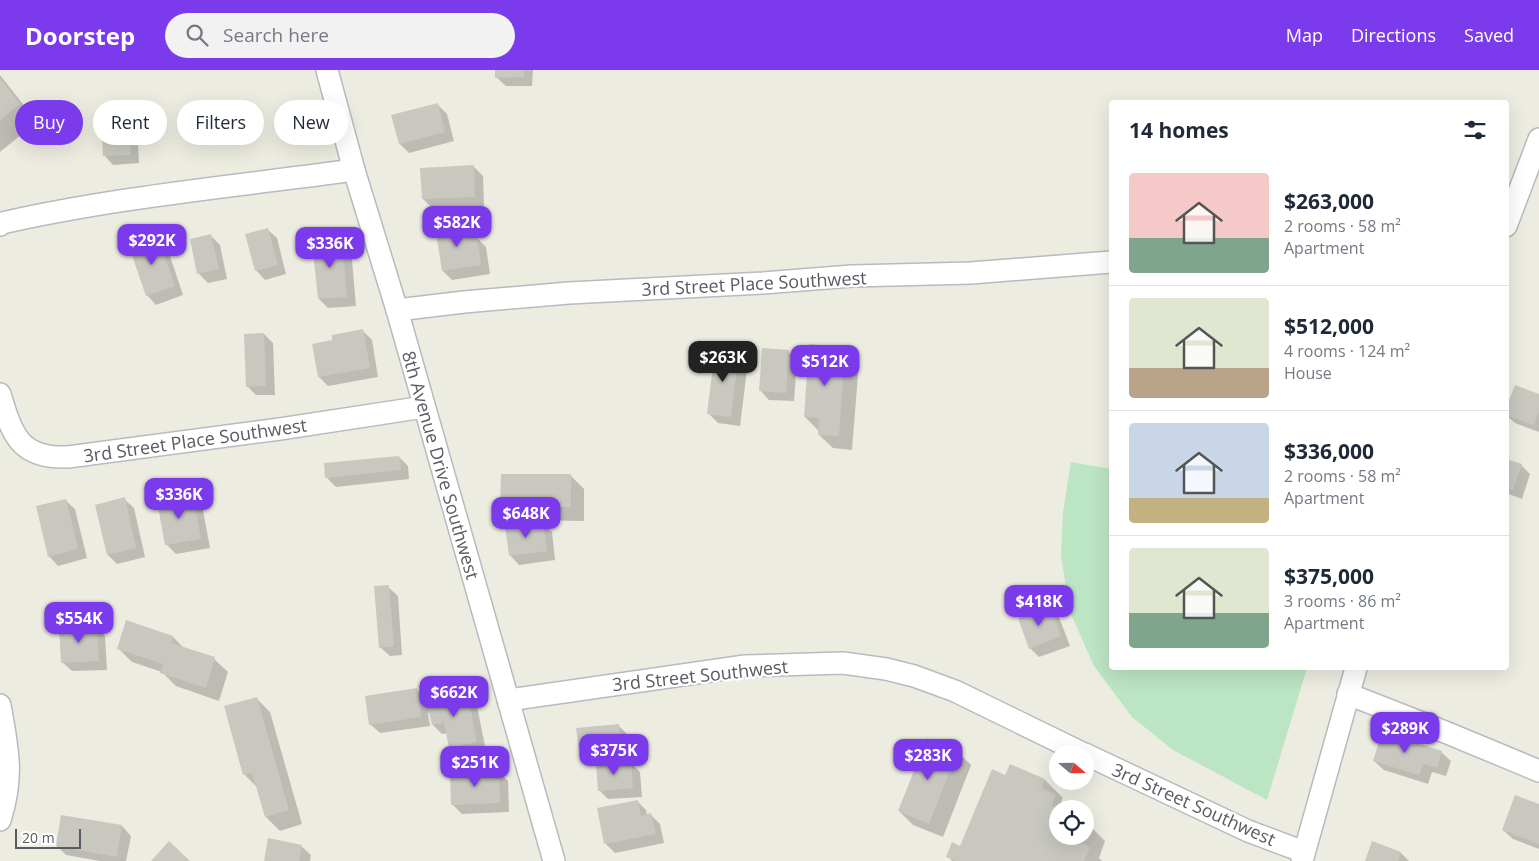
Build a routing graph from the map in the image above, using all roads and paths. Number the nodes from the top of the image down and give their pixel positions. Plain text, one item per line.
1 (327, 70) edge
2 (1539, 139) edge
3 (354, 170) junction
4 (1509, 218) edge
5 (0, 225) edge
6 (1109, 262) edge
7 (397, 310) junction
8 (0, 394) edge
9 (424, 407) junction
10 (1355, 670) edge
11 (1348, 694) junction
12 (508, 700) junction
13 (0, 705) edge
14 (1065, 745) edge
15 (1094, 759) edge
16 (1539, 771) edge
17 (0, 820) edge
18 (1303, 856) edge
19 (554, 861) edge

1 - 3 street, 8th Avenue Drive Southwest
2 - 4 street
3 - 5 street
3 - 7 street, 8th Avenue Drive Southwest
6 - 7 street, 3rd Street Place Southwest
7 - 9 street, 8th Avenue Drive Southwest
8 - 9 street, 3rd Street Place Southwest
9 - 12 street, 8th Avenue Drive Southwest
10 - 11 street
11 - 16 street
11 - 18 street
12 - 14 street, 3rd Street Southwest
12 - 19 street, 8th Avenue Drive Southwest
13 - 17 street
15 - 18 street, 3rd Street Southwest

